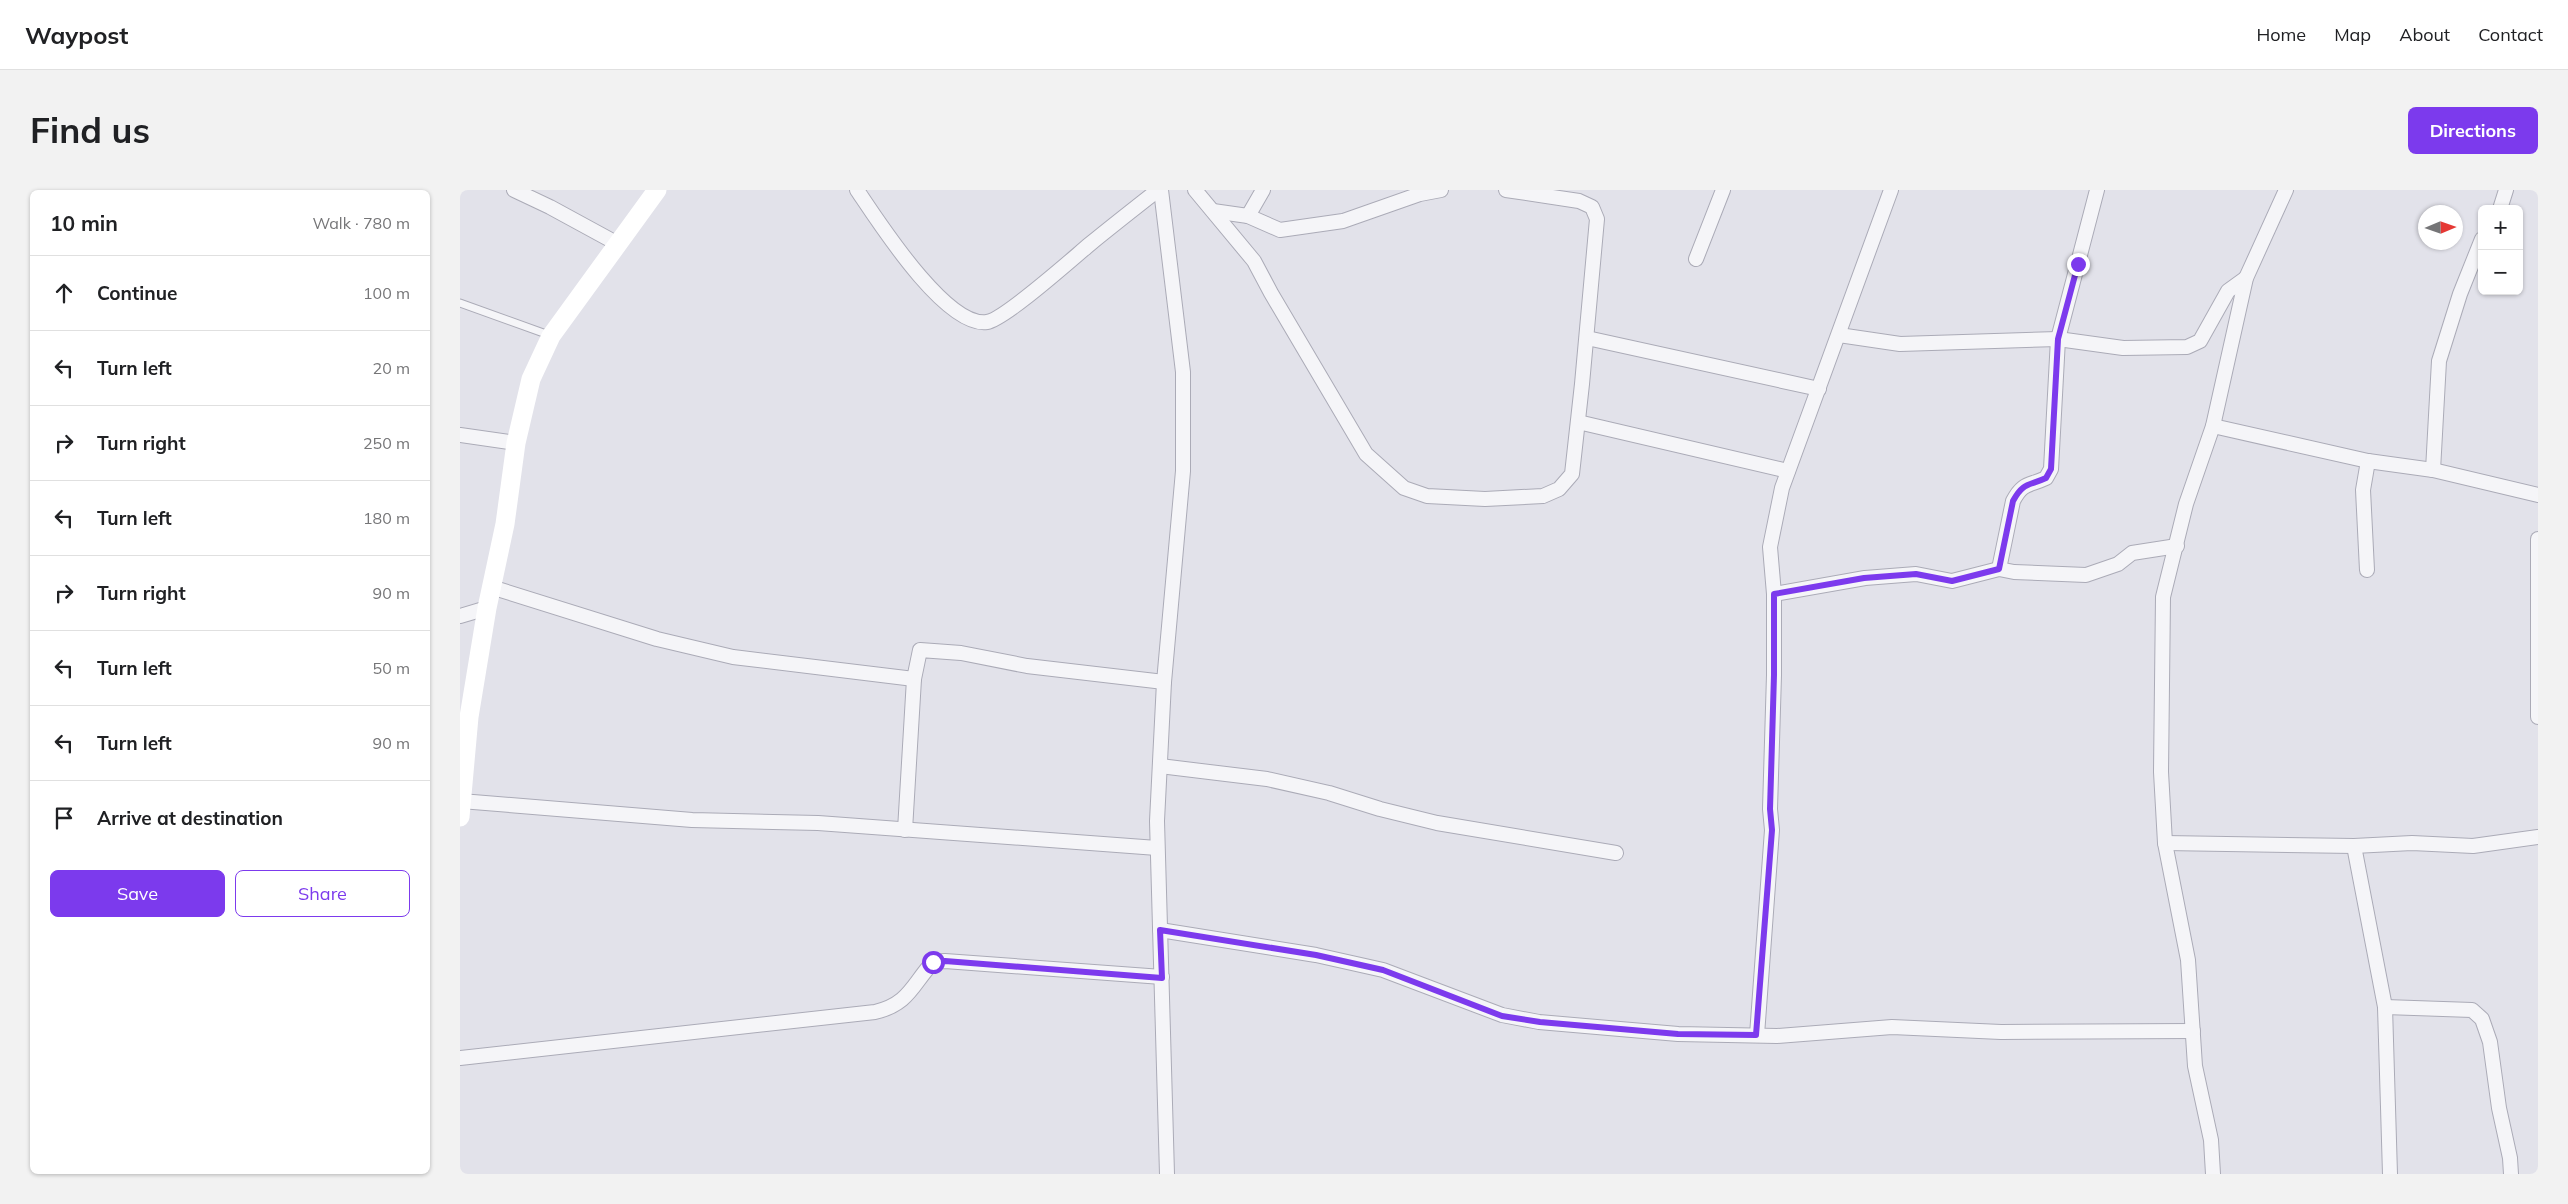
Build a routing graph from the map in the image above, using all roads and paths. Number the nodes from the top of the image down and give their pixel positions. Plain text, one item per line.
1 (514, 190) edge
2 (657, 190) edge
3 (857, 190) edge
4 (1159, 190) edge
5 (1195, 190) edge
6 (1262, 190) edge
7 (1441, 190) edge
8 (1506, 190) edge
9 (1723, 190) edge
10 (1892, 190) edge
11 (2097, 190) edge
12 (2286, 190) edge
13 (2506, 190) edge
14 (2501, 205) edge
15 (1213, 211) junction
16 (1248, 216) junction
17 (618, 244) junction
18 (2478, 249) edge
19 (1696, 260) dead end
20 (2246, 278) junction
21 (460, 303) edge
22 (551, 336) junction
23 (1839, 336) junction
24 (1587, 338) junction
25 (2058, 339) junction
26 (1819, 389) junction
27 (1578, 422) junction
28 (2213, 426) junction
29 (460, 435) edge
30 (516, 443) junction
31 (2368, 461) junction
32 (1788, 470) junction
33 (2433, 470) junction
34 (2538, 495) edge
35 (2538, 539) edge
36 (2177, 546) junction
37 (1999, 569) junction
38 (2367, 570) dead end
39 (492, 587) junction
40 (1774, 594) junction
41 (487, 608) junction
42 (460, 616) edge
43 (914, 679) junction
44 (1164, 682) junction
45 (2538, 717) edge
46 (1160, 766) junction
47 (460, 809) edge
48 (905, 830) junction
49 (2538, 837) edge
50 (2165, 843) junction
51 (2354, 846) junction
52 (1157, 848) junction
53 (1616, 853) dead end
54 (1160, 930) junction
55 (1162, 978) junction
56 (2385, 1008) junction
57 (2193, 1031) junction
58 (1756, 1035) junction
59 (460, 1058) edge
60 (1167, 1174) edge
61 (2213, 1174) edge
62 (2390, 1174) edge
63 (2510, 1174) edge

1 - 17 street
2 - 17 street
3 - 4 street
4 - 44 street
5 - 15 street
6 - 16 street
7 - 16 street
8 - 24 street
9 - 19 street
10 - 23 street
11 - 25 street
12 - 20 street
13 - 14 street
15 - 16 street
15 - 27 street
17 - 22 street
18 - 33 street
20 - 25 street
20 - 28 street
21 - 22 lane
22 - 30 street
23 - 25 street
23 - 26 street
24 - 26 street
24 - 27 street
25 - 37 street
26 - 32 street
27 - 32 street
28 - 31 street
28 - 36 street
29 - 30 street
30 - 39 street
31 - 33 street
31 - 38 street
32 - 40 street
33 - 34 street
35 - 45 street
36 - 37 street
36 - 50 street
37 - 40 street
39 - 41 street
39 - 43 street
40 - 58 street
41 - 42 street
41 - 47 street
43 - 44 street
43 - 48 street
44 - 46 street
46 - 52 street
46 - 53 street
47 - 48 street
48 - 52 street
49 - 51 street
50 - 51 street
50 - 57 street
51 - 56 street
52 - 54 street
54 - 55 street
54 - 58 street
55 - 59 street
55 - 60 street
56 - 62 street
56 - 63 street
57 - 58 street
57 - 61 street

